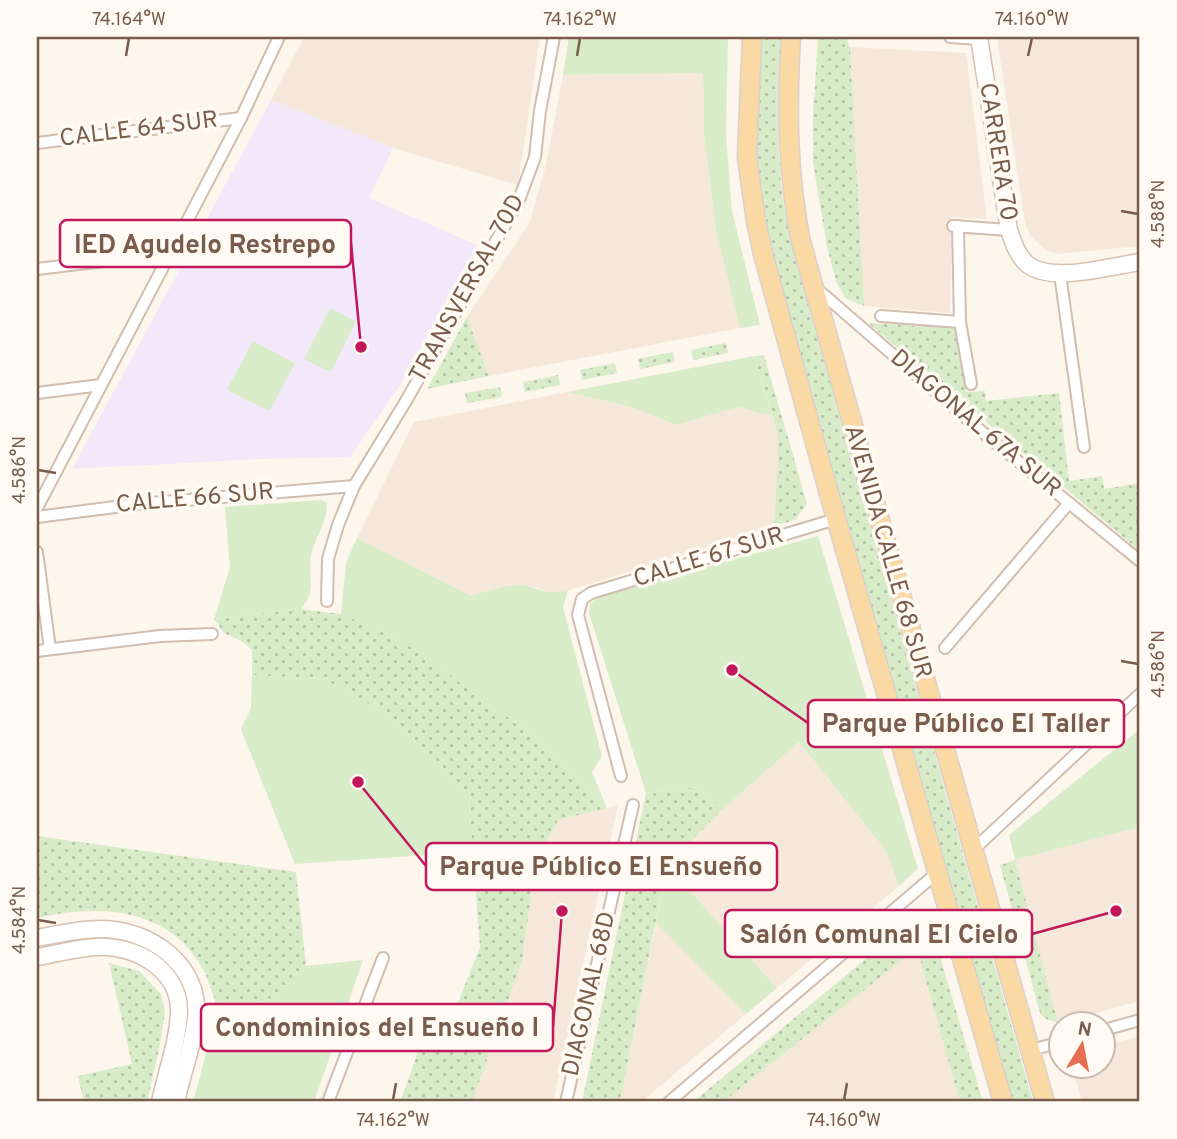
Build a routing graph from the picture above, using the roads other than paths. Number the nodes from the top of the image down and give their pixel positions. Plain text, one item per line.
1 (279, 37) edge
2 (554, 37) edge
3 (752, 37) edge
4 (792, 37) edge
5 (950, 37) edge
6 (979, 38) edge
7 (241, 118) junction
8 (37, 143) edge
9 (1009, 230) junction
10 (170, 253) junction
11 (1140, 262) edge
12 (37, 269) edge
13 (1060, 274) junction
14 (811, 284) junction
15 (881, 316) dead end
16 (960, 322) junction
17 (971, 384) dead end
18 (101, 385) junction
19 (37, 393) edge
20 (1084, 447) dead end
21 (354, 486) junction
22 (1069, 503) junction
23 (37, 508) edge
24 (37, 517) edge
25 (836, 519) junction
26 (37, 552) edge
27 (1140, 561) edge
28 (327, 601) dead end
29 (212, 634) dead end
30 (945, 648) dead end
31 (50, 649) junction
32 (37, 651) edge
33 (1140, 695) edge
34 (621, 776) dead end
35 (633, 805) dead end
36 (973, 850) junction
37 (937, 872) junction
38 (37, 938) edge
39 (37, 957) edge
40 (383, 958) dead end
41 (179, 977) junction
42 (1140, 1020) edge
43 (1118, 1026) edge
44 (1048, 1046) edge
45 (1030, 1050) junction
46 (160, 1102) edge
47 (176, 1102) edge
48 (328, 1102) edge
49 (566, 1102) edge
50 (669, 1102) edge
51 (1003, 1102) edge
52 (1045, 1102) edge

1 - 7 street
2 - 21 street, TRANSVERSAL 70D
3 - 25 main road, AVENIDA CALLE 68 SUR
4 - 14 main road, AVENIDA CALLE 68 SUR
5 - 6 street
6 - 9 street, CARRERA 70
7 - 8 street, CALLE 64 SUR
7 - 10 street
9 - 13 street, CARRERA 70
9 - 16 street
10 - 12 street
10 - 18 street
11 - 13 street
13 - 20 street
14 - 22 street, DIAGONAL 67A SUR
14 - 36 main road, AVENIDA CALLE 68 SUR
15 - 16 street
16 - 17 street
18 - 19 street
18 - 23 street
21 - 24 street, CALLE 66 SUR
21 - 28 street, TRANSVERSAL 70D
22 - 27 street, DIAGONAL 67A SUR
22 - 30 street
25 - 34 street, CALLE 67 SUR
25 - 37 main road, AVENIDA CALLE 68 SUR
26 - 31 street
29 - 31 street
31 - 32 street
33 - 36 street
35 - 49 street, DIAGONAL 68D
36 - 45 main road, AVENIDA CALLE 68 SUR
37 - 50 street
37 - 51 main road, AVENIDA CALLE 68 SUR
38 - 41 street
39 - 41 street
40 - 48 street
41 - 46 street
41 - 47 street
42 - 43 street
44 - 45 street
45 - 52 main road, AVENIDA CALLE 68 SUR

